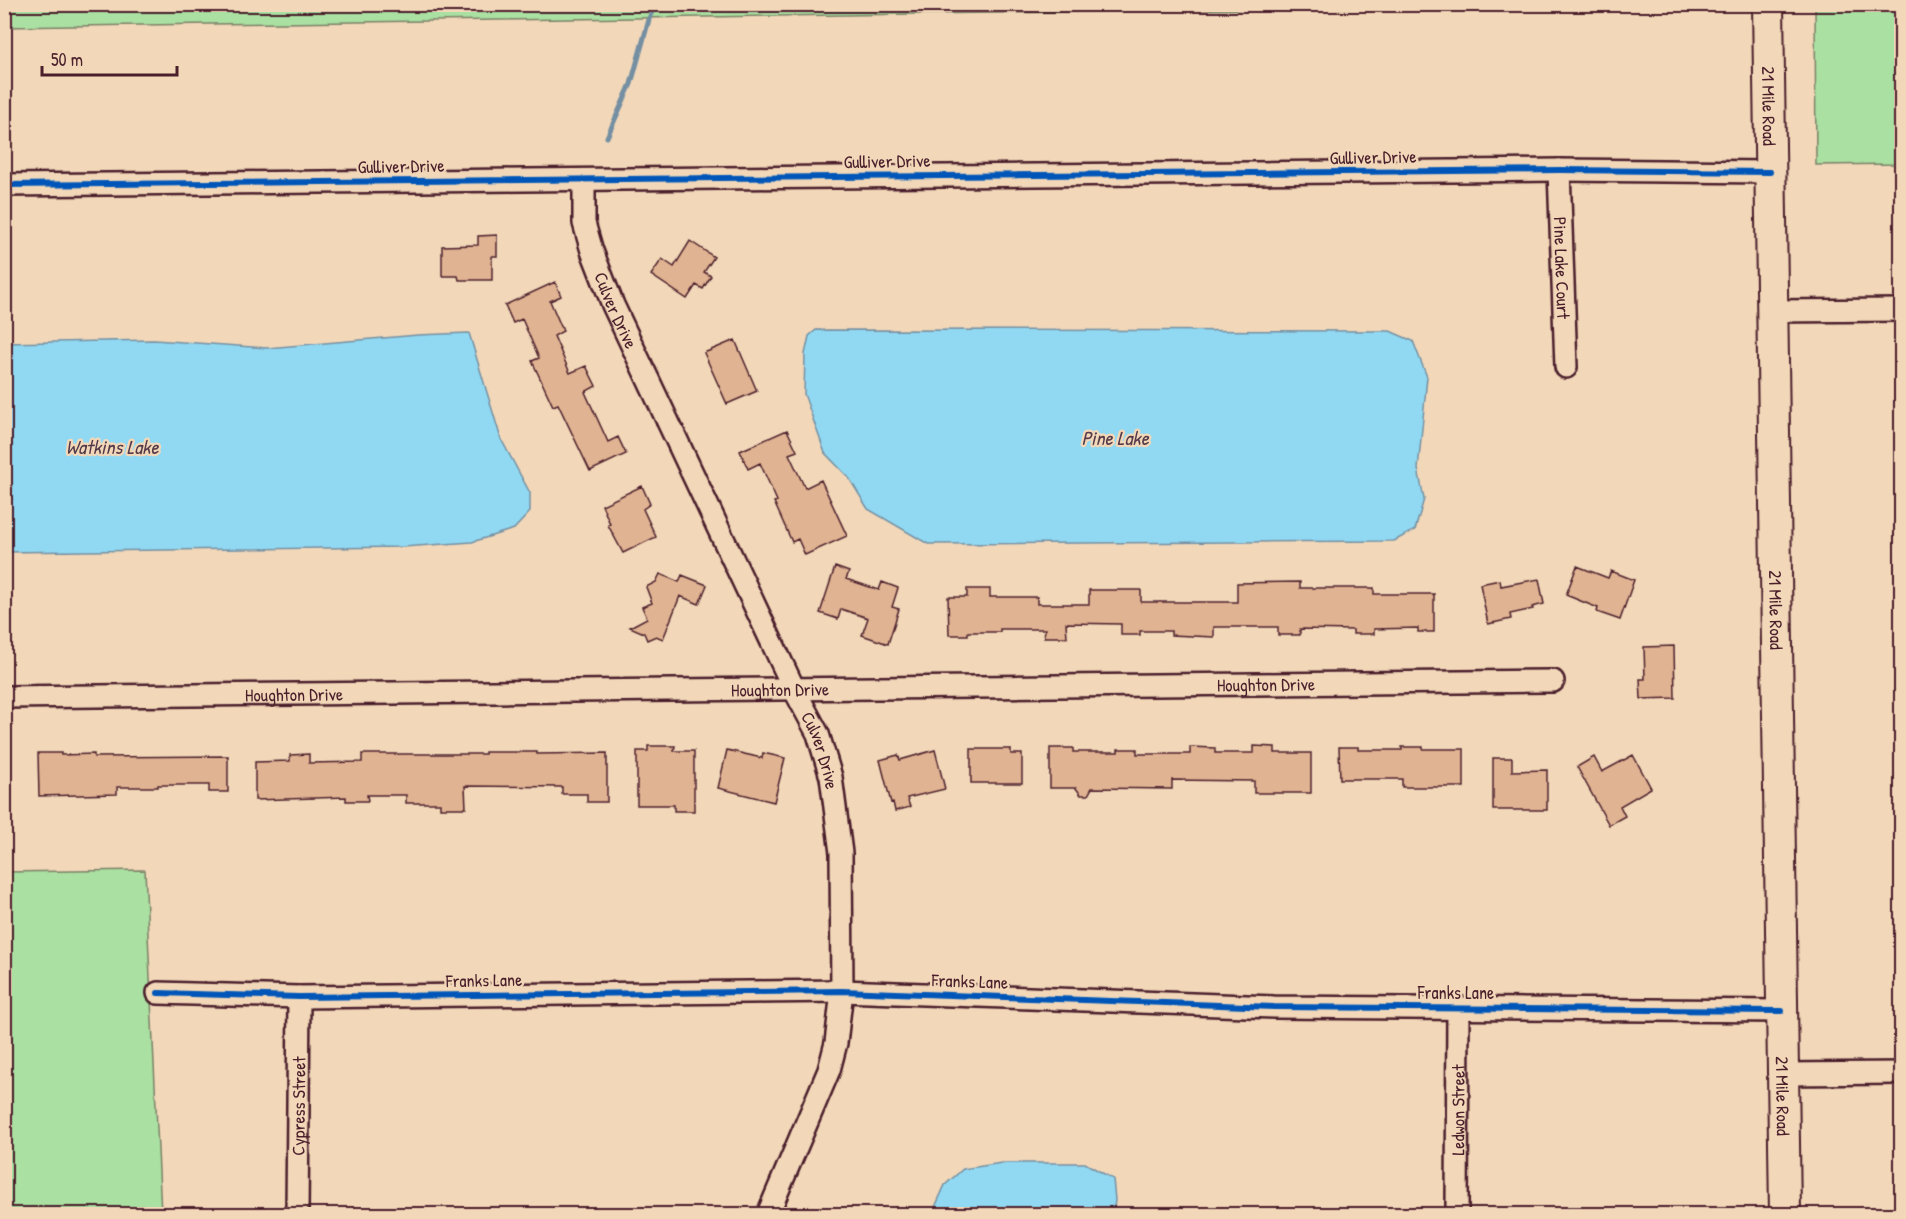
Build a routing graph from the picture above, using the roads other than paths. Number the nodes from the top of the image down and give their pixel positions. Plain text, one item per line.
1 (1768, 4) edge
2 (1559, 170) junction
3 (1770, 172) junction
4 (584, 180) junction
5 (4, 185) edge
6 (1902, 310) edge
7 (1772, 311) junction
8 (1566, 366) dead end
9 (1553, 681) dead end
10 (794, 689) junction
11 (4, 697) edge
12 (842, 992) junction
13 (158, 993) dead end
14 (299, 997) junction
15 (1458, 1007) junction
16 (1782, 1011) junction
17 (1902, 1073) edge
18 (1782, 1074) junction
19 (297, 1215) edge
20 (768, 1215) edge
21 (1457, 1215) edge
22 (1785, 1215) edge

1 - 3 street, 21 Mile Road
2 - 3 street, Gulliver Drive
2 - 4 street, Gulliver Drive
2 - 8 street, Pine Lake Court
3 - 7 street, 21 Mile Road
4 - 5 street, Gulliver Drive
4 - 10 street, Culver Drive
6 - 7 street
7 - 16 street, 21 Mile Road
9 - 10 street, Houghton Drive
10 - 11 street, Houghton Drive
10 - 12 street, Culver Drive
12 - 14 street, Franks Lane
12 - 15 street, Franks Lane
12 - 20 street, Culver Drive
13 - 14 street, Franks Lane
14 - 19 street, Cypress Street
15 - 16 street, Franks Lane
15 - 21 street, Ledwon Street
16 - 18 street, 21 Mile Road
17 - 18 street
18 - 22 street, 21 Mile Road

